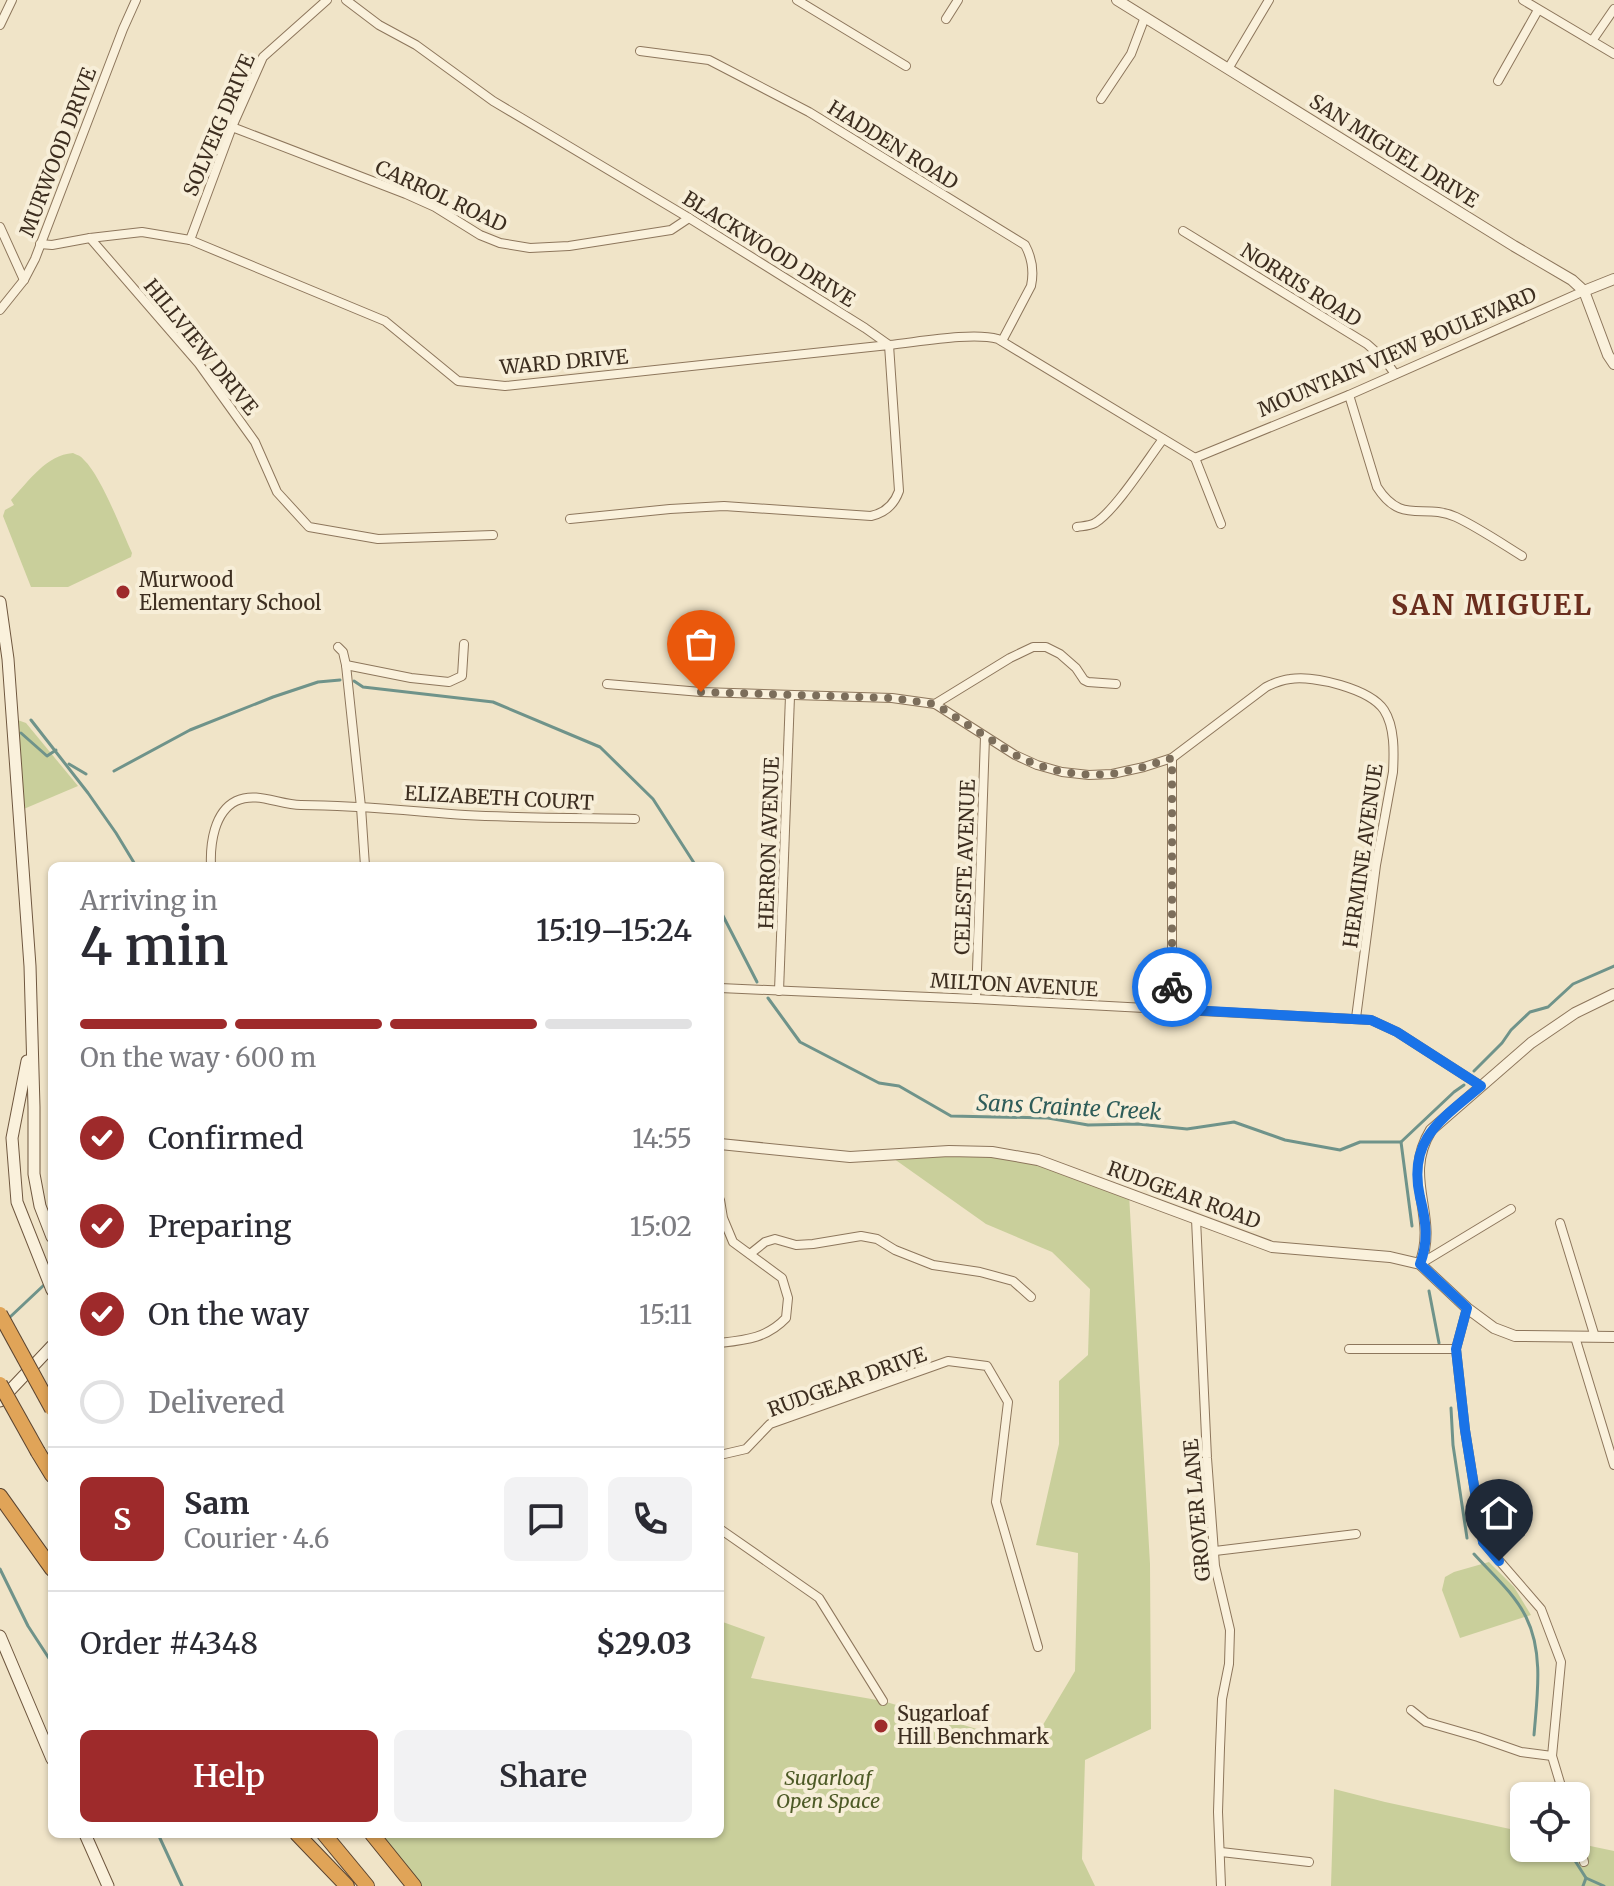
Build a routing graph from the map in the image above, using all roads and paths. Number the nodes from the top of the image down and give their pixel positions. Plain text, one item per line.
1 (12, 0) edge
2 (136, 0) edge
3 (327, 0) edge
4 (346, 0) edge
5 (797, 0) edge
6 (958, 0) edge
7 (1117, 0) edge
8 (1269, 0) edge
9 (1523, 0) edge
10 (1614, 9) edge
11 (1538, 10) junction
12 (1145, 17) junction
13 (946, 19) dead end
14 (0, 25) edge
15 (1592, 41) junction
16 (640, 51) dead end
17 (1614, 54) edge
18 (906, 66) dead end
19 (1228, 69) junction
20 (1498, 81) dead end
21 (1101, 99) dead end
22 (232, 127) junction
23 (689, 218) junction
24 (0, 227) edge
25 (1183, 231) dead end
26 (90, 238) junction
27 (190, 240) junction
28 (40, 244) junction
29 (1614, 279) edge
30 (24, 280) junction
31 (1584, 291) junction
32 (0, 310) edge
33 (1002, 341) junction
34 (889, 345) junction
35 (1614, 364) edge
36 (1395, 374) junction
37 (1349, 395) junction
38 (1163, 439) junction
39 (1195, 458) junction
40 (570, 519) dead end
41 (1221, 524) dead end
42 (1077, 527) dead end
43 (493, 535) dead end
44 (1522, 556) dead end
45 (0, 602) edge
46 (464, 644) dead end
47 (338, 647) dead end
48 (346, 665) junction
49 (607, 684) dead end
50 (1116, 684) dead end
51 (790, 696) junction
52 (935, 704) junction
53 (985, 737) junction
54 (1172, 758) junction
55 (361, 807) junction
56 (635, 819) dead end
57 (211, 862) edge
58 (365, 862) edge
59 (724, 988) edge
60 (779, 991) junction
61 (1614, 994) edge
62 (976, 999) junction
63 (1172, 1009) junction
64 (1356, 1018) junction
65 (31, 1041) junction
66 (1481, 1086) junction
67 (724, 1144) edge
68 (1511, 1209) dead end
69 (1196, 1219) junction
70 (724, 1220) edge
71 (1560, 1223) dead end
72 (48, 1227) edge
73 (750, 1254) junction
74 (1420, 1264) junction
75 (48, 1281) edge
76 (1031, 1297) dead end
77 (1467, 1308) junction
78 (0, 1314) edge
79 (1575, 1337) junction
80 (1595, 1337) junction
81 (1614, 1337) edge
82 (724, 1343) edge
83 (1349, 1349) dead end
84 (1456, 1349) junction
85 (48, 1350) edge
86 (0, 1384) edge
87 (0, 1401) edge
88 (48, 1402) edge
89 (724, 1454) edge
90 (1614, 1465) edge
91 (48, 1468) edge
92 (0, 1496) edge
93 (724, 1532) edge
94 (1356, 1534) dead end
95 (1215, 1551) junction
96 (48, 1563) edge
97 (0, 1636) edge
98 (1038, 1647) dead end
99 (883, 1701) dead end
100 (1411, 1710) dead end
101 (48, 1750) edge
102 (1552, 1756) junction
103 (1560, 1782) edge
104 (87, 1838) edge
105 (301, 1838) edge
106 (327, 1838) edge
107 (375, 1838) edge
108 (1221, 1852) junction
109 (1309, 1862) dead end
110 (108, 1886) edge
111 (347, 1886) edge
112 (367, 1886) edge
113 (414, 1886) edge
114 (1221, 1886) edge

1 - 14 street
2 - 28 street, MURWOOD DRIVE
3 - 22 street, SOLVEIG DRIVE
4 - 23 street, BLACKWOOD DRIVE
5 - 18 street
6 - 13 street
7 - 12 street, SAN MIGUEL DRIVE
8 - 19 street
9 - 11 street
10 - 15 street
11 - 15 street
11 - 20 street
12 - 19 street, SAN MIGUEL DRIVE
12 - 21 street
15 - 17 street
16 - 33 street, HADDEN ROAD
19 - 31 street, SAN MIGUEL DRIVE
22 - 23 street, CARROL ROAD
22 - 27 street, SOLVEIG DRIVE
23 - 34 street, BLACKWOOD DRIVE
24 - 30 street
25 - 36 street, NORRIS ROAD
26 - 27 street, WARD DRIVE
26 - 28 street, WARD DRIVE
26 - 43 street, HILLVIEW DRIVE
27 - 34 street, WARD DRIVE
28 - 30 street, MURWOOD DRIVE
29 - 31 street, MOUNTAIN VIEW BOULEVARD
30 - 32 street, MURWOOD DRIVE
31 - 35 street
31 - 36 street, MOUNTAIN VIEW BOULEVARD
33 - 34 street
33 - 38 street
34 - 40 street
36 - 37 street, MOUNTAIN VIEW BOULEVARD
37 - 39 street, MOUNTAIN VIEW BOULEVARD
37 - 44 street
38 - 39 street
38 - 42 street
39 - 41 street
45 - 65 main road
46 - 48 street
47 - 48 street
48 - 55 street
49 - 51 street
50 - 52 street
51 - 52 street
51 - 60 street, HERRON AVENUE
52 - 53 street, HERMINE AVENUE
53 - 54 street, HERMINE AVENUE
53 - 62 street, CELESTE AVENUE
54 - 63 street
54 - 64 street, HERMINE AVENUE
55 - 56 street, ELIZABETH COURT
55 - 57 street, ELIZABETH COURT
55 - 58 street
59 - 60 street, MILTON AVENUE
60 - 62 street, MILTON AVENUE
61 - 66 street
62 - 63 street, MILTON AVENUE
63 - 64 street, MILTON AVENUE
64 - 66 street, MILTON AVENUE
65 - 72 main road
65 - 75 main road
66 - 74 street
67 - 69 street, RUDGEAR ROAD
68 - 74 street
69 - 74 street, RUDGEAR ROAD
69 - 95 street, GROVER LANE
70 - 73 street
71 - 80 street
73 - 76 street
73 - 82 street
74 - 77 street
77 - 79 street
77 - 84 street
78 - 88 highway, bridge
79 - 80 street
79 - 90 street
80 - 81 street
83 - 84 street
84 - 102 street
85 - 87 main road
86 - 91 highway, bridge
89 - 98 street, RUDGEAR DRIVE
92 - 96 highway
93 - 99 street
94 - 95 street
95 - 108 street, GROVER LANE
97 - 101 main road
100 - 102 street
102 - 103 street
104 - 110 main road
105 - 111 highway
106 - 112 highway
107 - 113 highway
108 - 109 street
108 - 114 street, GROVER LANE

